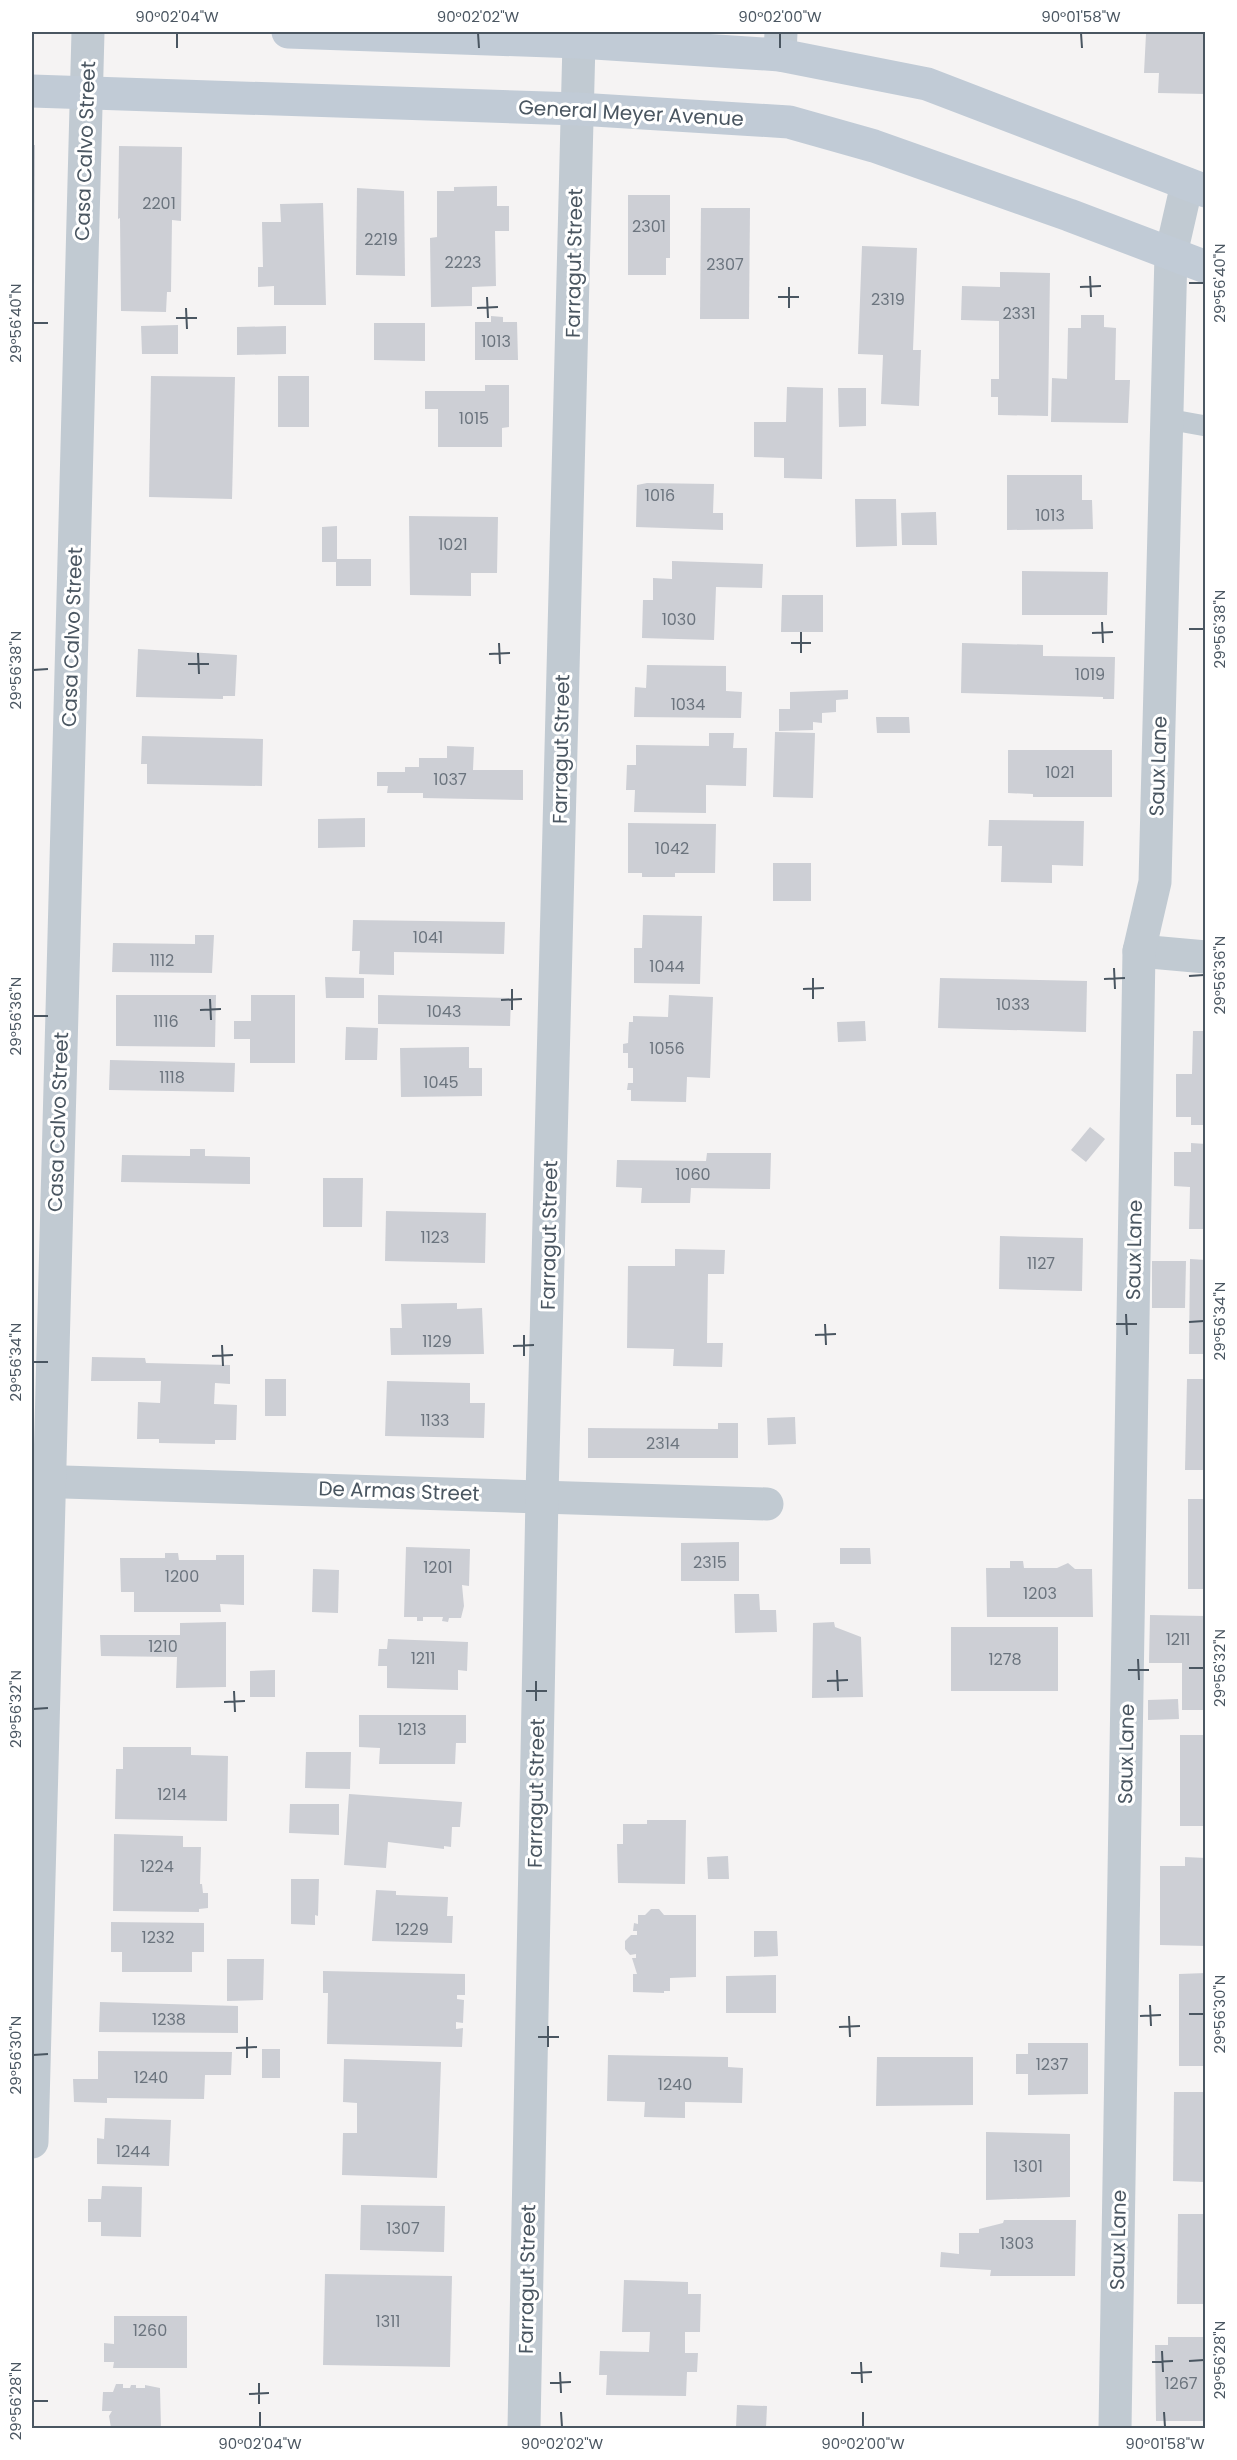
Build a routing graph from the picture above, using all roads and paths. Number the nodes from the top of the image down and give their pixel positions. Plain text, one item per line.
1 (88, 32) edge
2 (288, 32) edge
3 (579, 42) junction
4 (781, 43) edge
5 (32, 91) edge
6 (87, 92) junction
7 (578, 109) junction
8 (1196, 187) edge
9 (1171, 254) junction
10 (1206, 267) edge
11 (1167, 419) junction
12 (1206, 426) edge
13 (1139, 951) junction
14 (1206, 957) edge
15 (40, 1481) edge
16 (542, 1496) junction
17 (767, 1504) dead end
18 (32, 2142) edge
19 (524, 2428) edge
20 (1115, 2428) edge

1 - 6 street, Casa Calvo Street
2 - 3 main road
3 - 4 main road
3 - 7 street, Farragut Street
4 - 8 main road
5 - 6 main road, General Meyer Avenue
6 - 7 main road, General Meyer Avenue
6 - 15 street, Casa Calvo Street
7 - 9 main road, General Meyer Avenue
7 - 16 street, Farragut Street
8 - 9 street, Saux Lane
9 - 10 main road, General Meyer Avenue
9 - 11 street, Saux Lane
11 - 12 lane
11 - 13 street, Saux Lane
13 - 14 street
13 - 20 street, Saux Lane
15 - 16 street, De Armas Street
15 - 18 street, Casa Calvo Street
16 - 17 street, De Armas Street
16 - 19 street, Farragut Street

